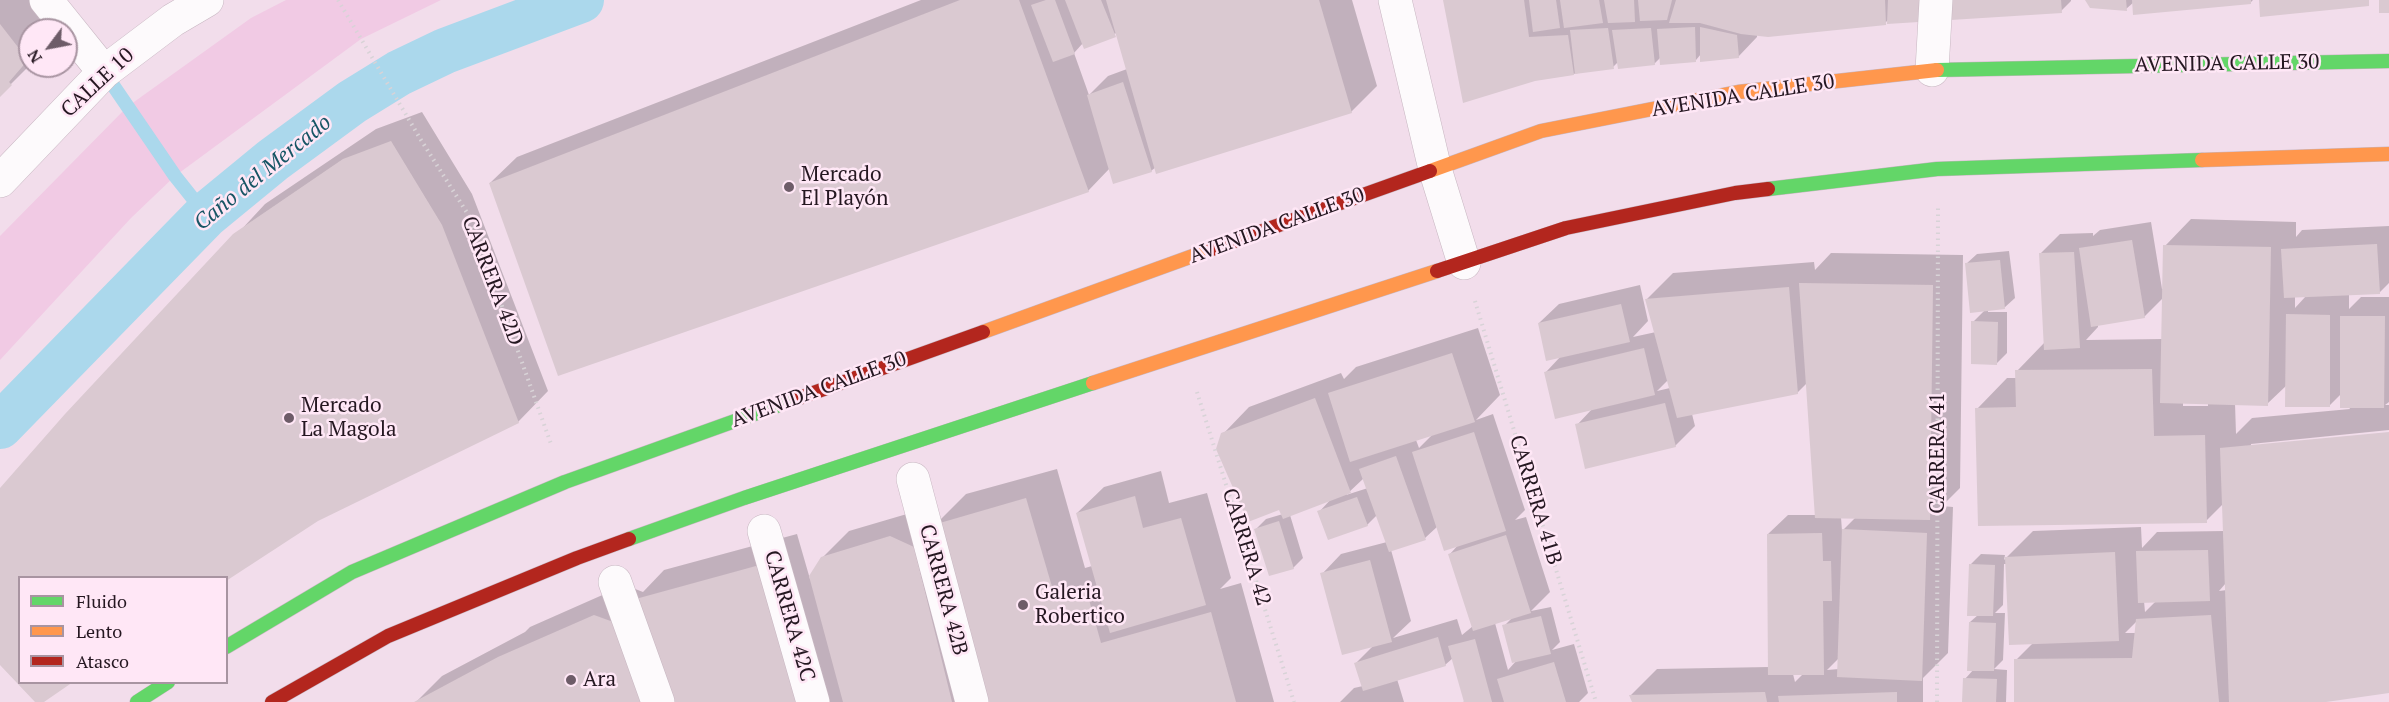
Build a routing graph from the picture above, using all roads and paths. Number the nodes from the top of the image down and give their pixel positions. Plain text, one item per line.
1 (46, 0) edge
2 (207, 0) edge
3 (338, 0) edge
4 (1395, 0) edge
5 (1936, 0) edge
6 (2389, 61) edge
7 (1932, 70) junction
8 (104, 72) junction
9 (2389, 154) edge
10 (1435, 169) junction
11 (0, 181) edge
12 (1938, 204) dead end
13 (1464, 263) junction
14 (1474, 297) dead end
15 (1197, 392) dead end
16 (913, 479) dead end
17 (565, 482) junction
18 (764, 531) dead end
19 (615, 582) dead end
20 (228, 646) edge
21 (165, 684) edge
22 (137, 702) edge
23 (272, 702) edge
24 (658, 702) edge
25 (813, 702) edge
26 (972, 702) edge
27 (1294, 702) edge
28 (1596, 702) edge
29 (1937, 702) edge

1 - 8 street
2 - 8 street, CALLE 10
3 - 17 path, CARRERA 42D
4 - 10 street
5 - 7 street
6 - 7 highway, AVENIDA CALLE 30
7 - 10 highway, AVENIDA CALLE 30
8 - 11 street, CALLE 10
9 - 13 highway
10 - 13 street
10 - 17 highway, AVENIDA CALLE 30
12 - 29 path, CARRERA 41
13 - 23 highway
14 - 28 path, CARRERA 41B
15 - 27 path, CARRERA 42
16 - 26 street, CARRERA 42B
17 - 20 highway, AVENIDA CALLE 30
18 - 25 street, CARRERA 42C
19 - 24 street
21 - 22 highway

